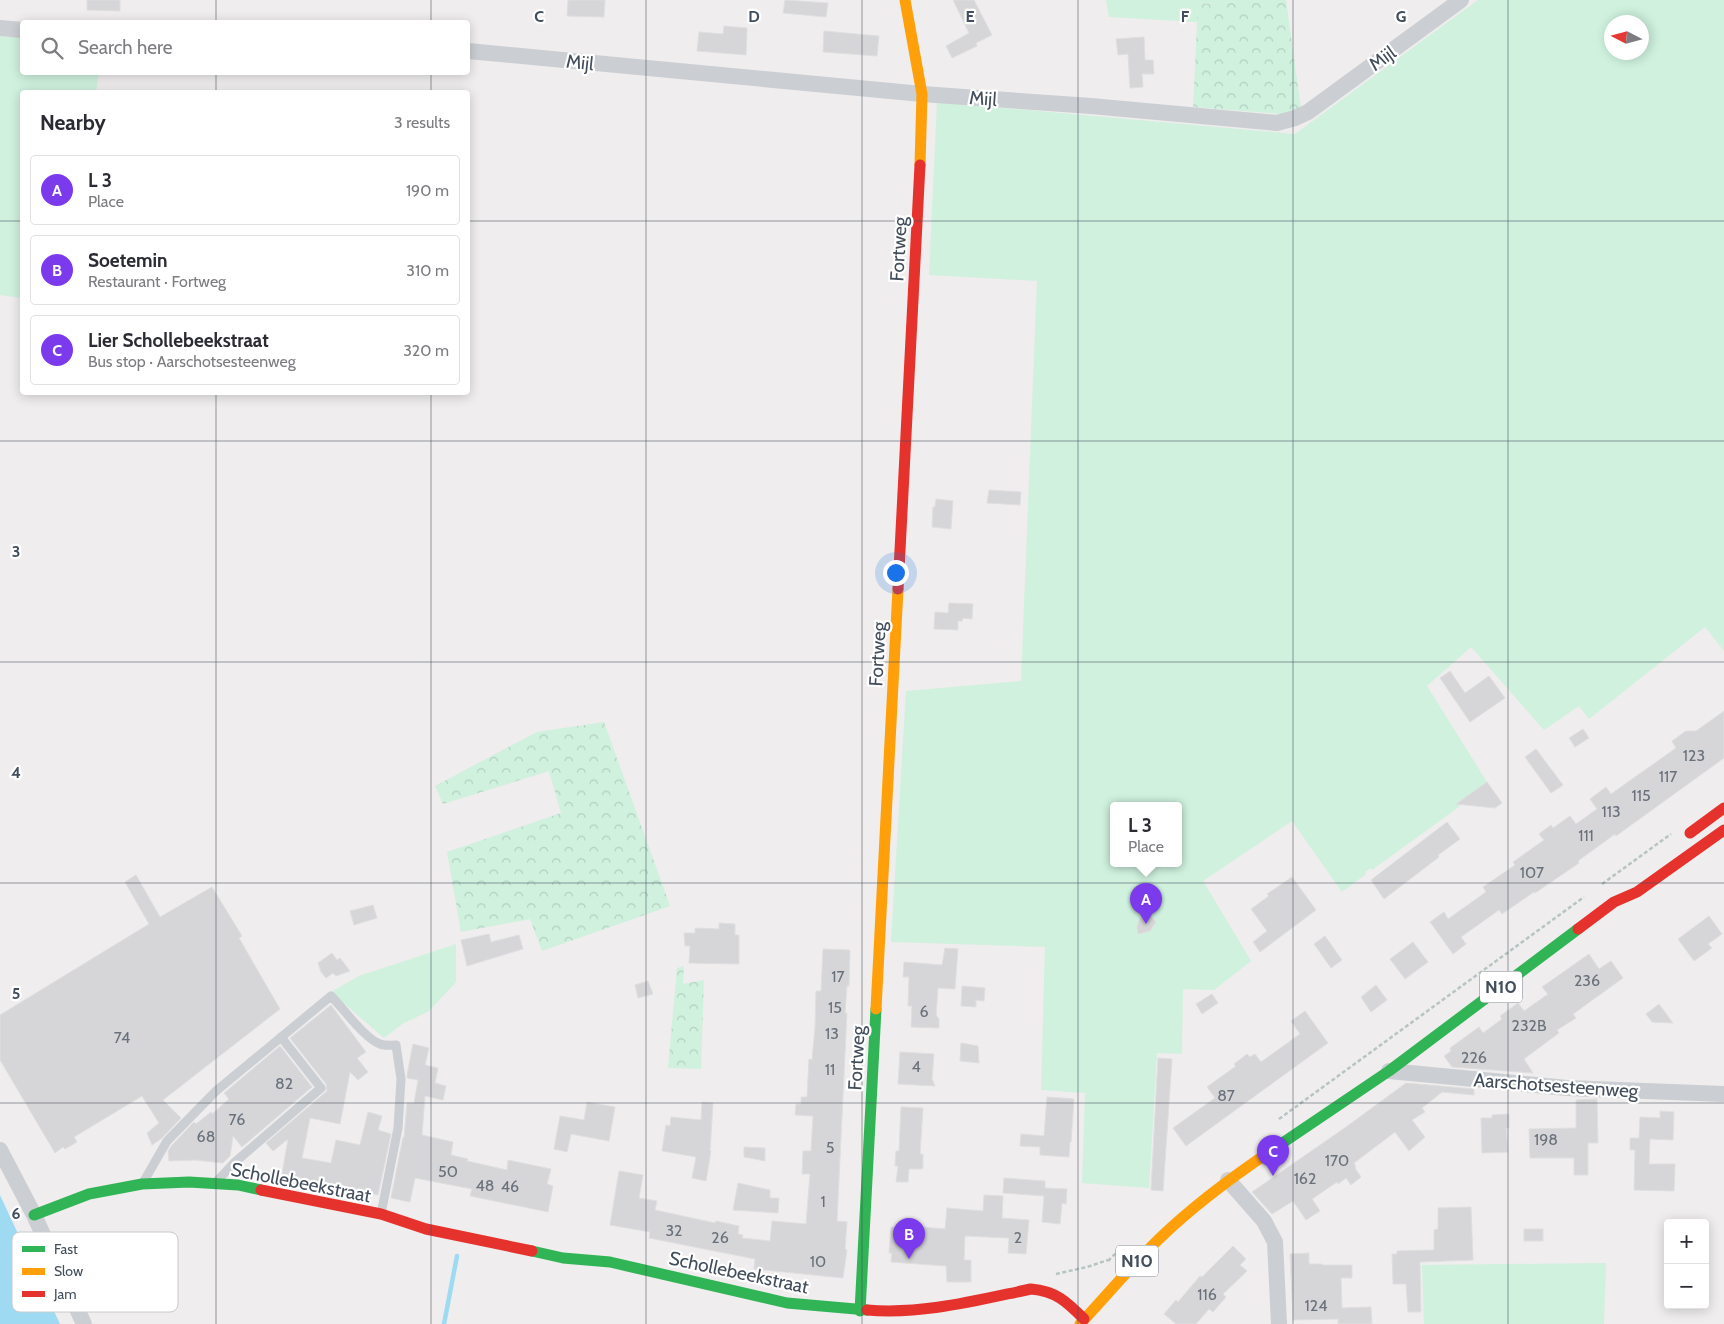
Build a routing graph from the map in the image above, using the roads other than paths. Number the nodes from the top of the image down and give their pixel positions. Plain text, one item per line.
1 (905, 0) edge
2 (1461, 0) edge
3 (0, 28) edge
4 (20, 30) edge
5 (470, 51) edge
6 (922, 94) junction
7 (1724, 808) edge
8 (1724, 830) edge
9 (1677, 842) dead end
10 (1626, 883) dead end
11 (1614, 902) junction
12 (280, 1037) junction
13 (1389, 1071) junction
14 (1724, 1094) edge
15 (0, 1150) edge
16 (1228, 1180) junction
17 (142, 1184) junction
18 (215, 1184) junction
19 (381, 1214) junction
20 (34, 1215) junction
21 (42, 1232) edge
22 (860, 1311) junction
23 (78, 1312) edge
24 (1082, 1321) edge
25 (84, 1324) edge
26 (1279, 1324) edge

1 - 6 street, Fortweg
2 - 6 street, Mijl
3 - 4 street
5 - 6 street, Mijl
6 - 22 street, Fortweg
7 - 9 street
8 - 11 street, N10
10 - 11 street, N10
11 - 13 street, N10
12 - 17 lane, Schollebeekstraat
12 - 18 lane, Schollebeekstraat
12 - 19 lane, Schollebeekstraat
13 - 14 street, Aarschotsesteenweg
13 - 16 street, N10
15 - 20 street
16 - 24 street, N10
16 - 26 street
17 - 18 street, Schollebeekstraat
17 - 20 street, Schollebeekstraat
18 - 19 street, Schollebeekstraat
19 - 22 street, Schollebeekstraat
20 - 21 street
22 - 24 street, Schollebeekstraat
23 - 25 street

